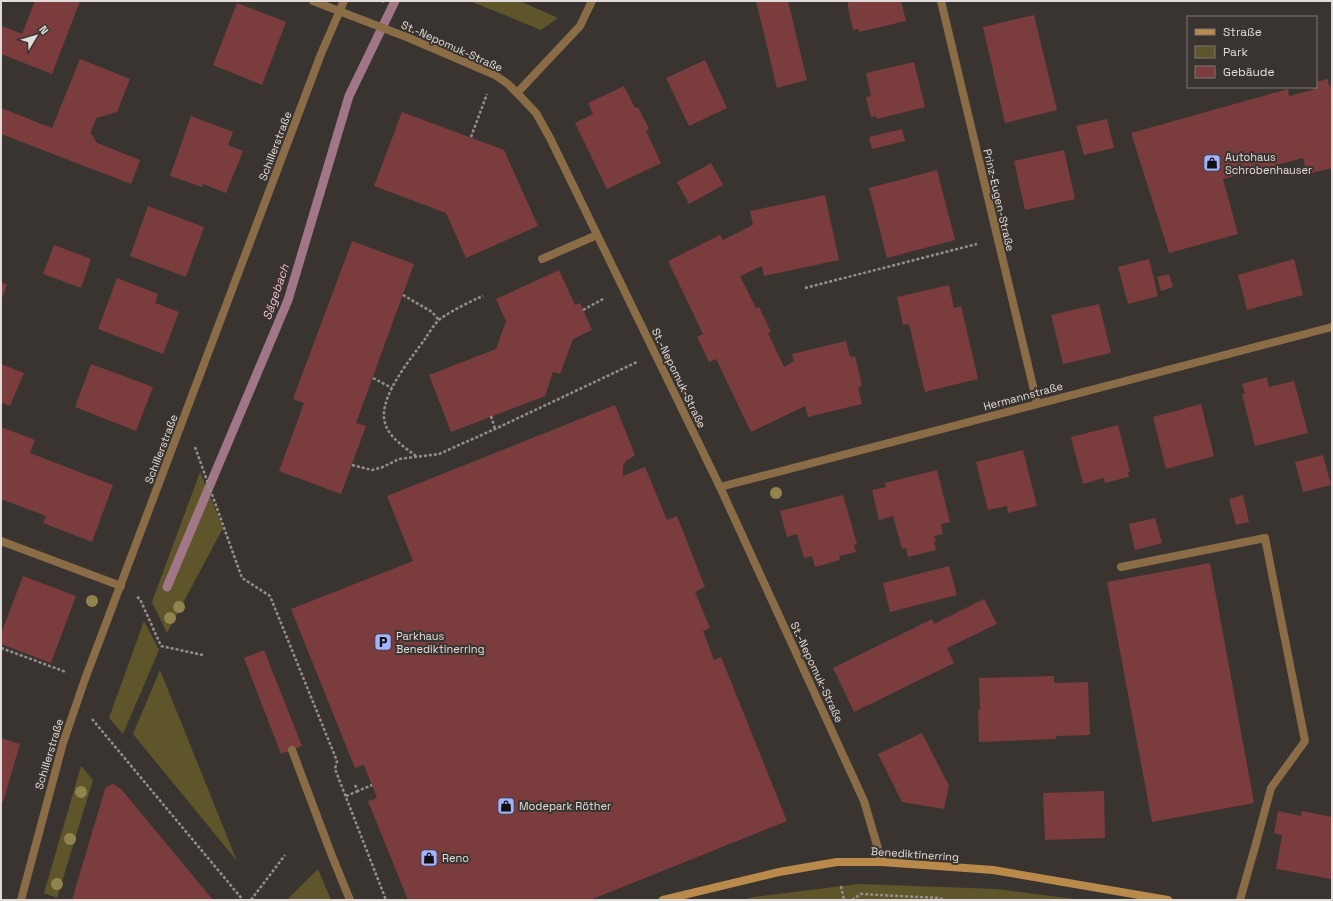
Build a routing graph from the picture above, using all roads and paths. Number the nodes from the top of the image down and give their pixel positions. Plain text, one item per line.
1 (313, 1) edge
2 (344, 1) edge
3 (592, 1) edge
4 (941, 1) edge
5 (340, 12) junction
6 (494, 75) junction
7 (517, 93) junction
8 (471, 138) dead end
9 (597, 235) junction
10 (997, 239) junction
11 (542, 259) dead end
12 (805, 288) dead end
13 (623, 289) junction
14 (403, 295) dead end
15 (483, 296) dead end
16 (583, 310) dead end
17 (439, 320) junction
18 (1332, 327) edge
19 (655, 352) junction
20 (373, 378) dead end
21 (392, 388) junction
22 (1037, 403) junction
23 (491, 416) dead end
24 (495, 429) junction
25 (416, 456) junction
26 (201, 462) dead end
27 (352, 465) dead end
28 (720, 487) junction
29 (1, 541) edge
30 (1121, 567) dead end
31 (121, 586) junction
32 (1, 648) edge
33 (203, 655) dead end
34 (85, 679) junction
35 (78, 701) junction
36 (292, 750) dead end
37 (355, 785) dead end
38 (372, 786) dead end
39 (358, 791) junction
40 (346, 796) junction
41 (285, 855) dead end
42 (882, 862) junction
43 (841, 886) dead end
44 (21, 900) edge
45 (243, 900) edge
46 (252, 900) edge
47 (350, 900) edge
48 (386, 900) edge
49 (663, 900) edge
50 (844, 900) edge
51 (852, 900) edge
52 (944, 900) edge
53 (1168, 900) edge
54 (1240, 900) edge

1 - 5 street, St.-Nepomuk-Straße
2 - 5 street, Schillerstraße
3 - 7 street
4 - 10 street, Prinz-Eugen-Straße
5 - 6 street, St.-Nepomuk-Straße
5 - 31 street, Schillerstraße
6 - 7 street, St.-Nepomuk-Straße
6 - 8 path
7 - 9 street, St.-Nepomuk-Straße
9 - 11 street
9 - 13 street, St.-Nepomuk-Straße
10 - 12 path
10 - 22 street, Prinz-Eugen-Straße
13 - 16 path
13 - 19 street, St.-Nepomuk-Straße
14 - 17 path
15 - 17 path
17 - 21 path
18 - 22 street, Hermannstraße
19 - 24 path
19 - 28 street, St.-Nepomuk-Straße
20 - 21 path
21 - 25 path
22 - 28 street, Hermannstraße
23 - 24 path
24 - 25 path
25 - 27 path
26 - 40 path
28 - 42 street, St.-Nepomuk-Straße
29 - 31 street
30 - 54 street
31 - 33 path
31 - 34 street, Schillerstraße
32 - 34 path
34 - 35 street, Schillerstraße
35 - 44 street, Schillerstraße
35 - 45 path
36 - 47 street
37 - 39 path
38 - 39 path
39 - 40 path
40 - 48 path
41 - 46 path
42 - 49 main road, Benediktinerring
42 - 53 main road, Benediktinerring
43 - 50 path
51 - 52 path

